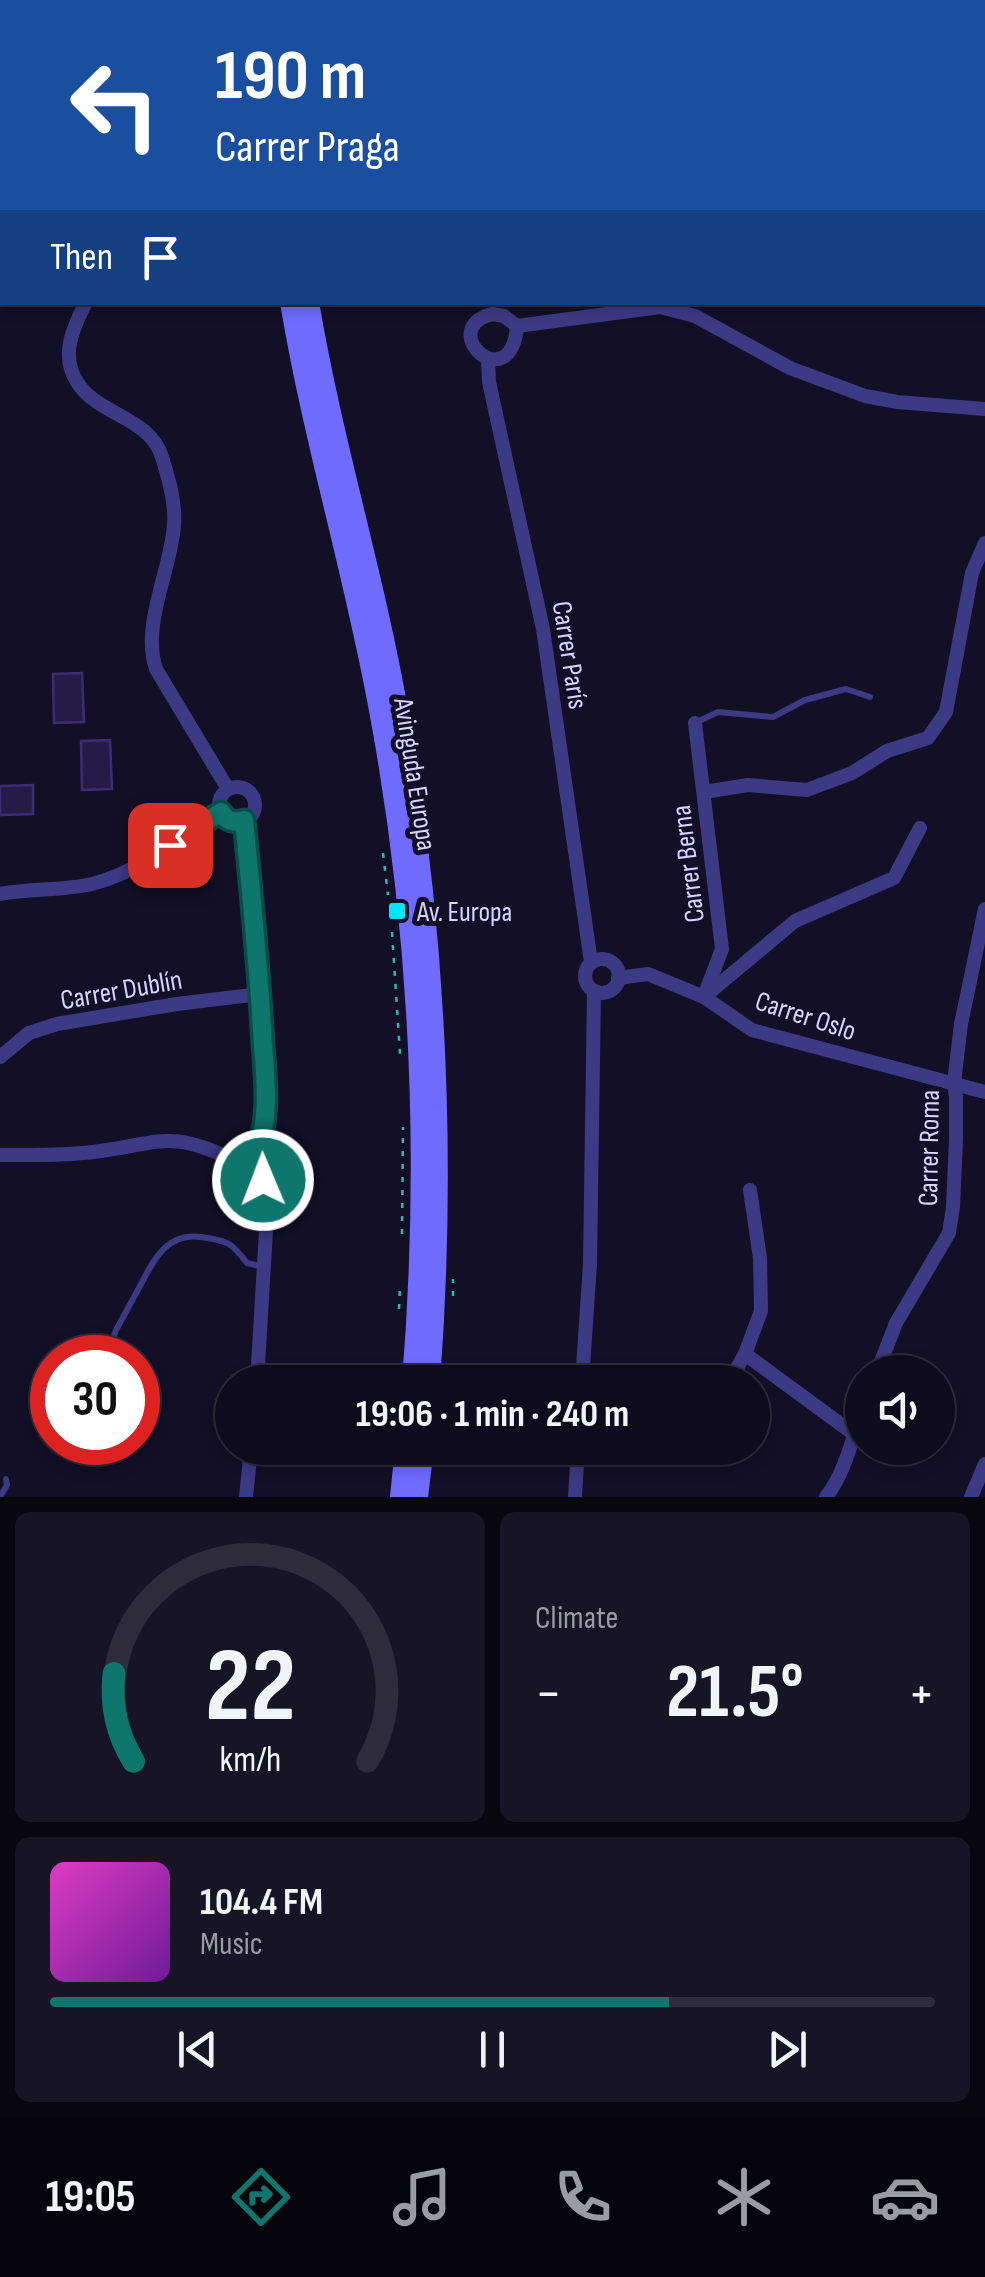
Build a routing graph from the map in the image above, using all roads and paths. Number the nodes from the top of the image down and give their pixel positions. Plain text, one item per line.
1 (85, 305) edge
2 (291, 305) edge
3 (310, 305) edge
4 (482, 309) edge
5 (518, 326) junction
6 (488, 359) junction
7 (985, 409) edge
8 (985, 543) edge
9 (382, 678) junction
10 (870, 697) dead end
11 (695, 723) joint
12 (228, 789) junction
13 (704, 792) junction
14 (221, 812) junction
15 (244, 820) junction
16 (920, 828) dead end
17 (381, 838) dead end
18 (0, 894) edge
19 (388, 897) dead end
20 (985, 909) edge
21 (390, 916) dead end
22 (591, 962) junction
23 (618, 978) junction
24 (594, 991) junction
25 (260, 994) junction
26 (704, 996) junction
27 (0, 1057) edge
28 (401, 1069) dead end
29 (954, 1083) junction
30 (985, 1092) edge
31 (402, 1123) dead end
32 (257, 1151) junction
33 (0, 1155) edge
34 (236, 1161) junction
35 (259, 1182) junction
36 (750, 1190) dead end
37 (402, 1240) dead end
38 (265, 1266) junction
39 (401, 1274) dead end
40 (399, 1312) dead end
41 (114, 1335) edge
42 (745, 1354) junction
43 (884, 1355) edge
44 (257, 1365) edge
45 (413, 1365) edge
46 (431, 1365) edge
47 (583, 1365) edge
48 (739, 1365) edge
49 (845, 1427) edge
50 (845, 1457) edge
51 (985, 1464) edge
52 (249, 1465) edge
53 (403, 1465) edge
54 (422, 1465) edge
55 (577, 1465) edge
56 (6, 1479) dead end
57 (0, 1497) edge
58 (246, 1497) edge
59 (400, 1497) edge
60 (418, 1497) edge
61 (575, 1497) edge
62 (826, 1497) edge
63 (972, 1497) edge

1 - 12 street
2 - 9 main road, Avinguda Europa
3 - 9 main road, Avinguda Europa
4 - 5 street
4 - 6 street
5 - 6 street
5 - 7 street
6 - 22 street, Carrer París
8 - 13 street
9 - 45 main road, Avinguda Europa
9 - 46 main road, Avinguda Europa
10 - 11 lane
11 - 13 street, Carrer Berna
12 - 14 street
12 - 15 street
13 - 26 street, Carrer Berna
14 - 15 street
14 - 18 street
15 - 25 street
16 - 26 street
17 - 19 path
20 - 29 street, Carrer Roma
21 - 28 path
22 - 23 street
22 - 24 street
23 - 24 street
23 - 26 street, Carrer Oslo
24 - 47 street
25 - 27 street, Carrer Dublín
25 - 32 street
26 - 29 street, Carrer Oslo
29 - 30 street, Carrer Oslo
29 - 43 street, Carrer Roma
31 - 37 path
32 - 34 street
32 - 35 street
33 - 34 street
34 - 35 street
35 - 38 street
36 - 42 street
38 - 41 lane
38 - 44 street
39 - 40 path
42 - 48 street
42 - 49 street
50 - 62 street
51 - 63 street
52 - 58 street
53 - 59 main road
54 - 60 main road
55 - 61 street
56 - 57 lane

